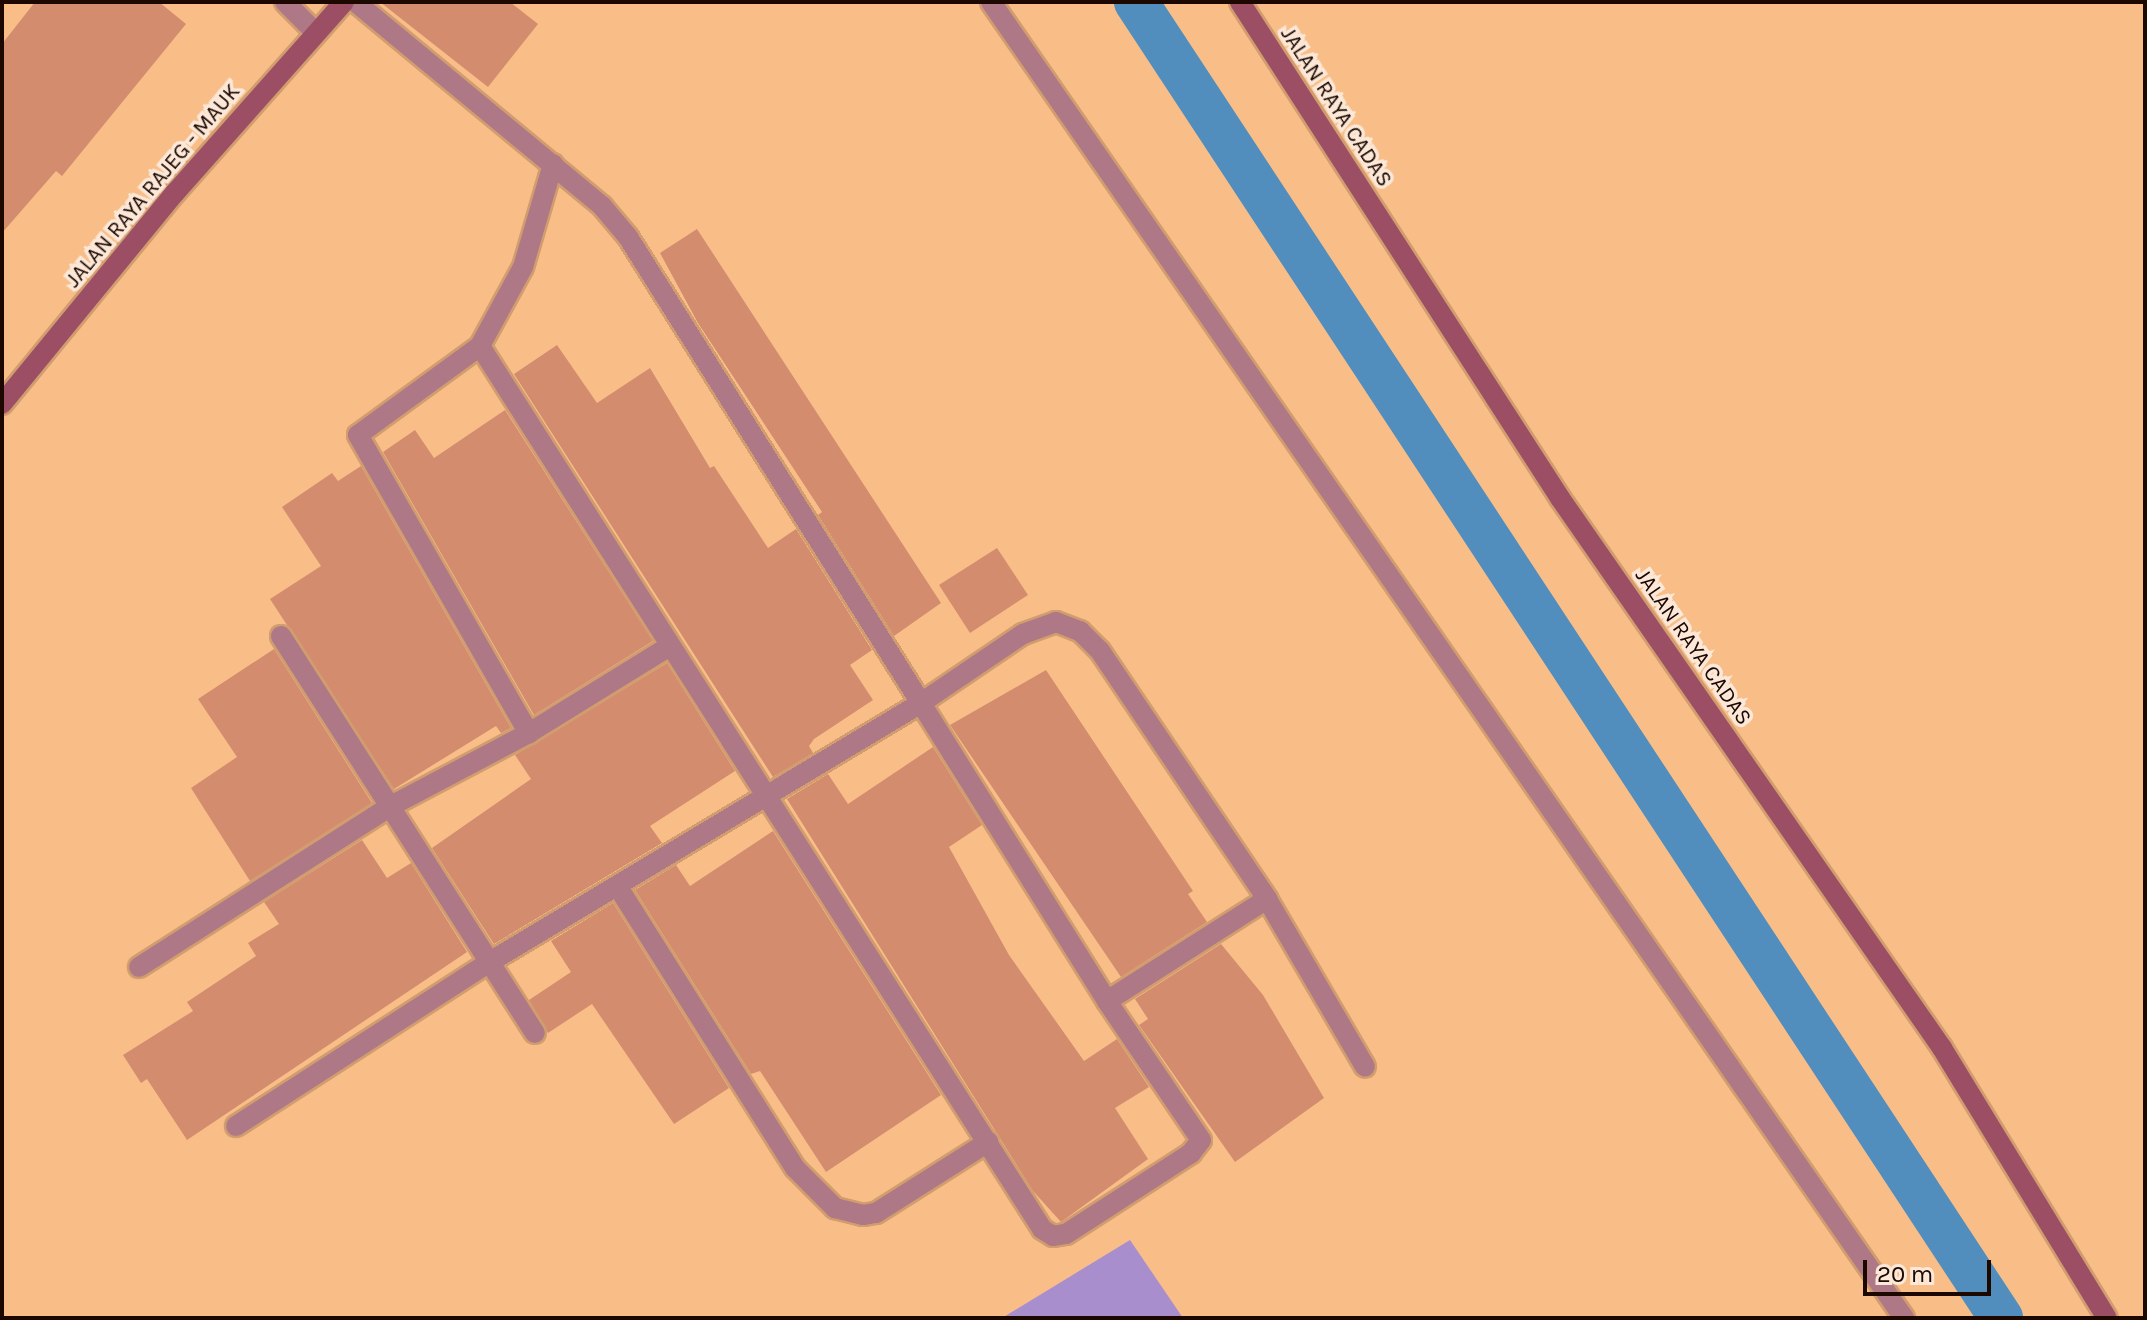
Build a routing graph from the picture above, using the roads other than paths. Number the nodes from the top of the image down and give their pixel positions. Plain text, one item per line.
1 (285, 2) edge
2 (344, 2) edge
3 (355, 2) edge
4 (991, 2) edge
5 (1240, 2) edge
6 (316, 33) junction
7 (553, 164) junction
8 (480, 346) junction
9 (2, 404) edge
10 (281, 636) dead end
11 (670, 646) junction
12 (921, 703) junction
13 (529, 733) junction
14 (766, 800) junction
15 (391, 806) junction
16 (618, 887) junction
17 (1267, 899) junction
18 (488, 963) junction
19 (139, 967) dead end
20 (1107, 1001) junction
21 (535, 1033) dead end
22 (1365, 1067) dead end
23 (236, 1126) dead end
24 (988, 1142) junction
25 (1904, 1318) edge
26 (2107, 1318) edge

1 - 6 street
2 - 6 street, JALAN RAYA RAJEG - MAUK
3 - 7 street
4 - 25 street
5 - 26 street, JALAN RAYA CADAS
6 - 9 street, JALAN RAYA RAJEG - MAUK
7 - 8 street
7 - 12 street
8 - 11 street
8 - 13 street
10 - 15 street
11 - 13 street
11 - 14 street
12 - 14 street
12 - 17 street
12 - 20 street
13 - 15 street
14 - 16 street
14 - 24 street
15 - 18 street
15 - 19 street
16 - 18 street
16 - 24 street
17 - 20 street
17 - 22 street
18 - 21 street
18 - 23 street
20 - 24 street

